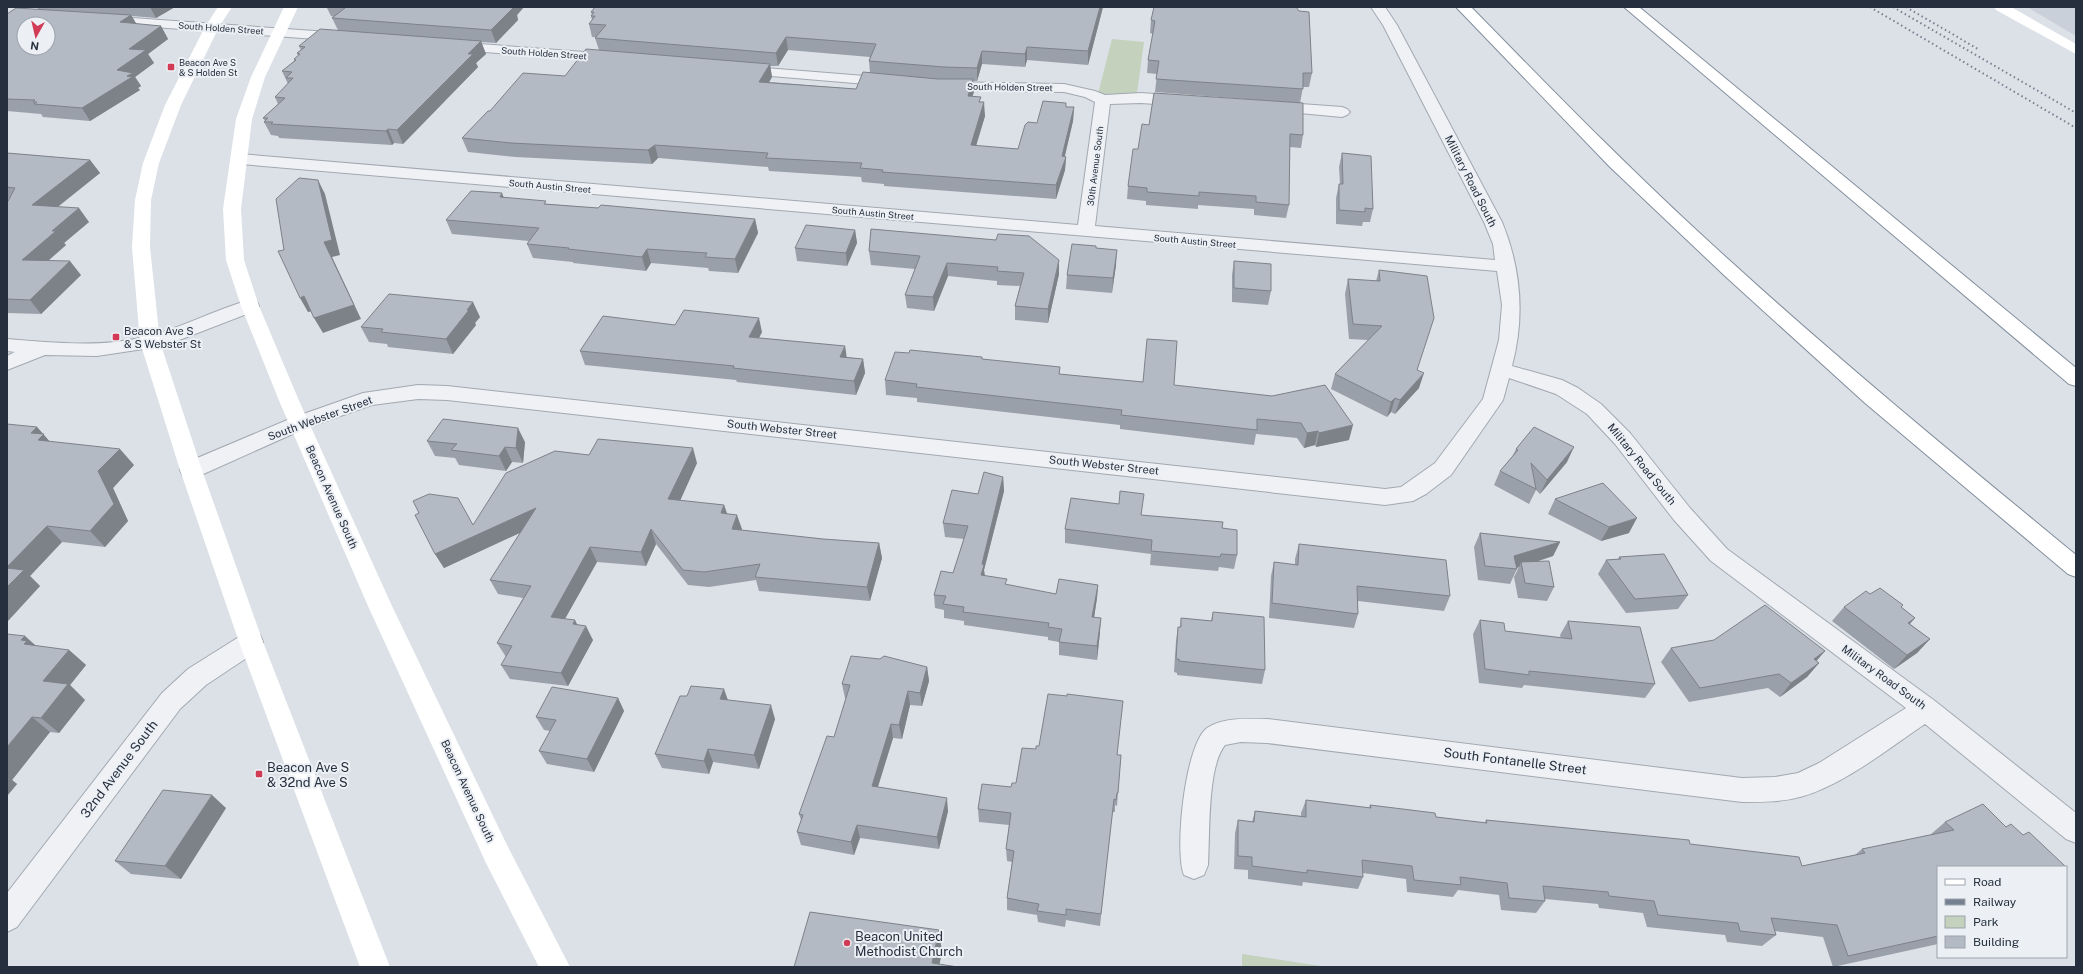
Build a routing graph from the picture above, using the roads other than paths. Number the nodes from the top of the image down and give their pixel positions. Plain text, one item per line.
1 (224, 7) edge
2 (292, 7) edge
3 (1378, 7) edge
4 (1463, 7) edge
5 (1631, 7) edge
6 (2001, 7) edge
7 (88, 19) edge
8 (212, 27) junction
9 (279, 32) junction
10 (353, 38) edge
11 (441, 45) edge
12 (2076, 50) edge
13 (627, 59) edge
14 (727, 69) edge
15 (906, 83) edge
16 (929, 85) edge
17 (1103, 100) junction
18 (1194, 102) edge
19 (1256, 106) edge
20 (1342, 112) dead end
21 (240, 159) junction
22 (1086, 231) junction
23 (1506, 266) junction
24 (250, 306) junction
25 (150, 342) junction
26 (7, 345) edge
27 (44, 349) junction
28 (7, 363) edge
29 (1502, 370) junction
30 (2076, 380) edge
31 (299, 423) junction
32 (191, 470) junction
33 (2076, 568) edge
34 (251, 642) junction
35 (1926, 708) junction
36 (2076, 830) edge
37 (1194, 865) dead end
38 (7, 917) edge
39 (375, 967) edge
40 (555, 967) edge

1 - 8 main road
2 - 9 main road, Beacon Avenue South
3 - 23 street, Military Road South
4 - 33 main road
5 - 30 main road
6 - 12 main road
7 - 8 street, South Holden Street
8 - 9 street, South Holden Street
8 - 25 main road
9 - 10 street, South Holden Street
9 - 21 main road, Beacon Avenue South
11 - 13 street, South Holden Street
14 - 15 street
16 - 17 street, South Holden Street
17 - 18 street, South Holden Street
17 - 22 street, 30th Avenue South
19 - 20 street
21 - 22 street, South Austin Street
21 - 24 main road, Beacon Avenue South
22 - 23 street, South Austin Street
23 - 29 street, Military Road South
24 - 25 street
24 - 31 main road, Beacon Avenue South
25 - 27 street
25 - 32 main road
26 - 27 street
27 - 28 street
29 - 31 street, South Webster Street
29 - 35 street, Military Road South
31 - 32 street, South Webster Street
31 - 40 main road, Beacon Avenue South
32 - 34 main road
34 - 38 street, 32nd Avenue South
34 - 39 main road
35 - 36 street, Military Road South
35 - 37 street, South Fontanelle Street

